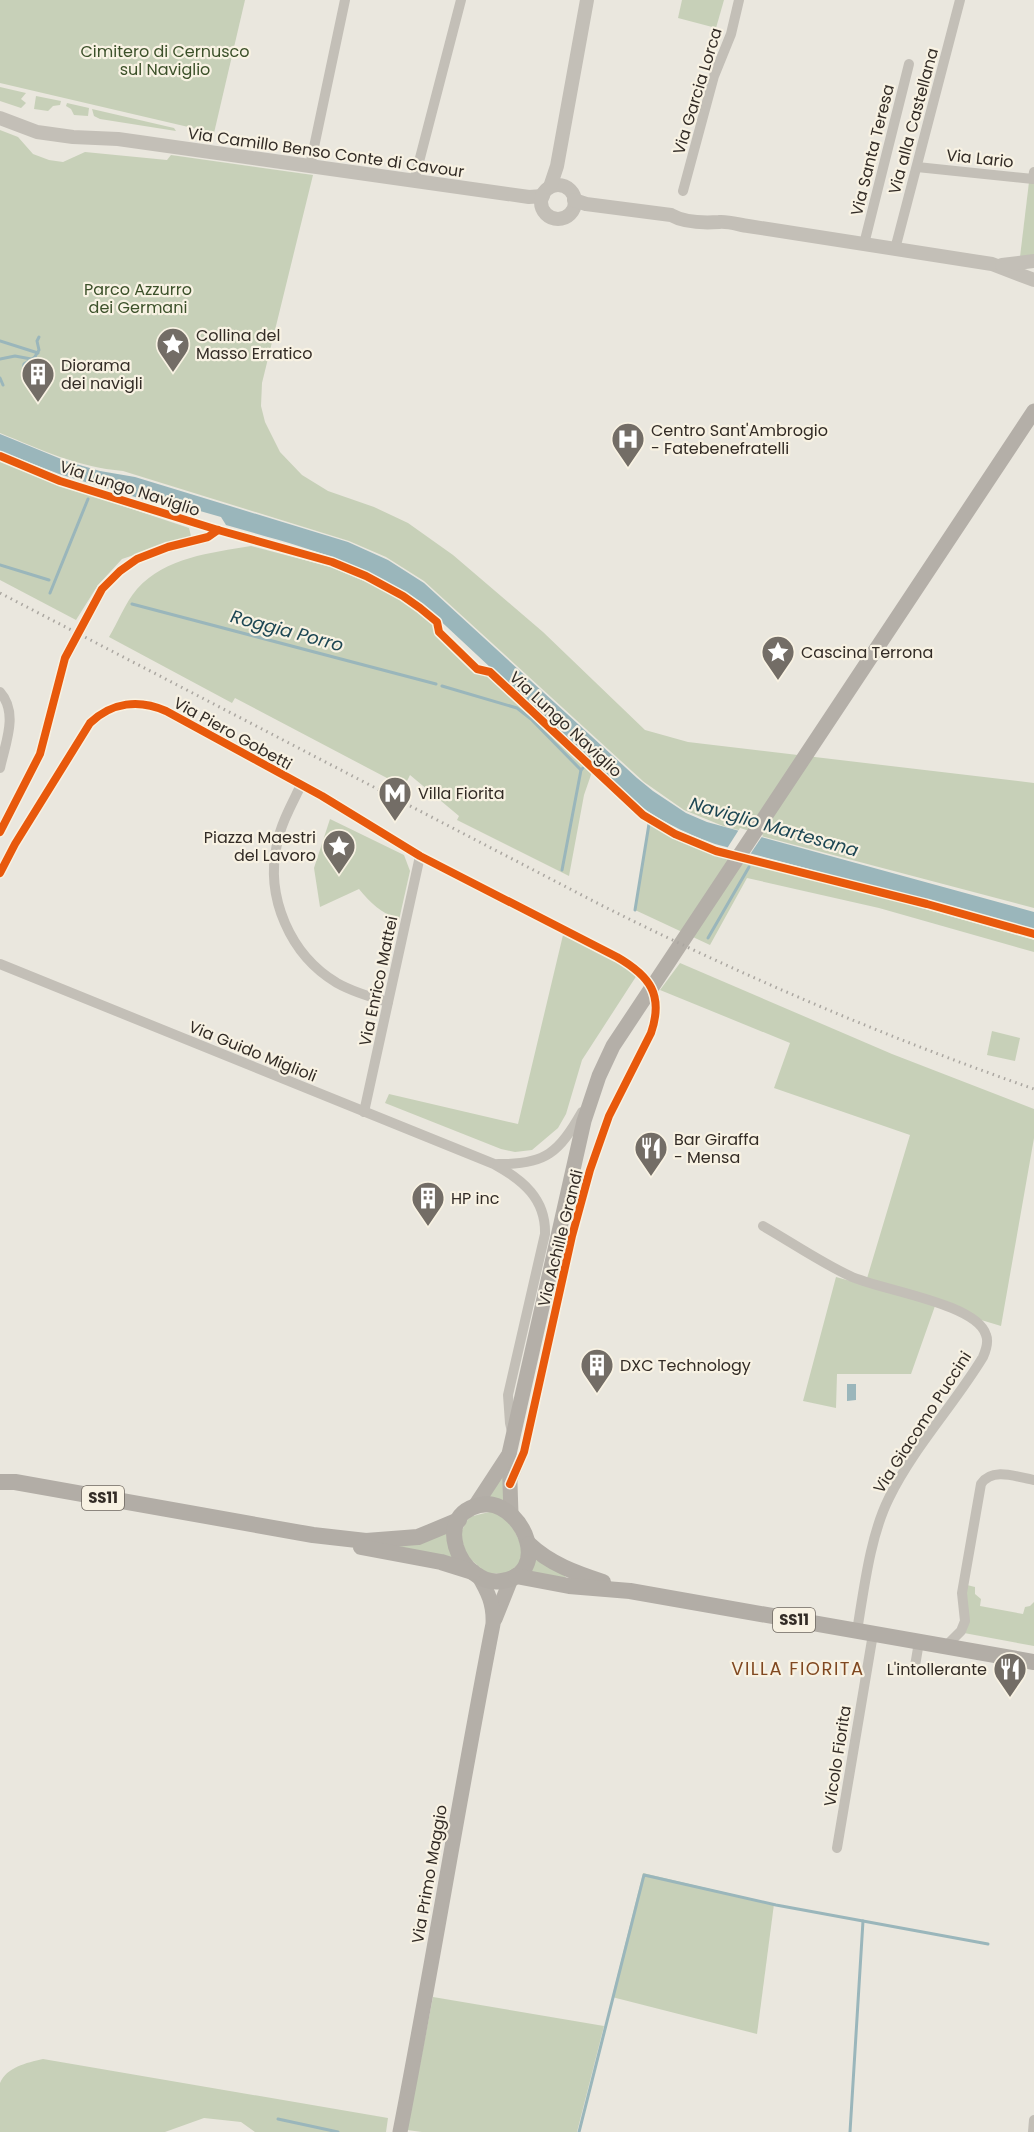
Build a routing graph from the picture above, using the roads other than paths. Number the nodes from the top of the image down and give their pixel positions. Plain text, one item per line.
1 (345, 0) edge
2 (461, 0) edge
3 (587, 0) edge
4 (739, 0) edge
5 (960, 0) edge
6 (909, 64) dead end
7 (1, 118) edge
8 (310, 166) junction
9 (557, 166) junction
10 (917, 167) junction
11 (1034, 172) edge
12 (414, 181) junction
13 (564, 187) junction
14 (683, 191) dead end
15 (541, 197) junction
16 (578, 204) junction
17 (864, 244) junction
18 (895, 249) junction
19 (1034, 261) edge
20 (997, 265) junction
21 (1012, 271) junction
22 (1034, 280) edge
23 (1034, 285) edge
24 (1034, 411) edge
25 (218, 530) dead end
26 (0, 692) edge
27 (0, 768) edge
28 (301, 785) junction
29 (0, 832) edge
30 (15, 844) junction
31 (420, 856) junction
32 (0, 860) edge
33 (0, 873) edge
34 (0, 964) edge
35 (388, 1002) junction
36 (590, 1099) junction
37 (364, 1112) junction
38 (494, 1164) junction
39 (763, 1226) dead end
40 (513, 1436) junction
41 (509, 1454) junction
42 (1034, 1480) edge
43 (5, 1481) edge
44 (510, 1484) junction
45 (475, 1506) junction
46 (511, 1514) junction
47 (459, 1520) junction
48 (313, 1535) junction
49 (529, 1544) junction
50 (476, 1574) junction
51 (514, 1577) junction
52 (636, 1592) junction
53 (493, 1624) junction
54 (865, 1633) junction
55 (919, 1642) junction
56 (945, 1647) junction
57 (1029, 1659) edge
58 (915, 1666) dead end
59 (837, 1848) dead end
60 (1034, 2120) edge
61 (400, 2131) edge
62 (1033, 2132) edge

1 - 8 street
2 - 12 street
3 - 9 street
4 - 14 street, Via Garcia Lorca
5 - 10 street, Via alla Castellana
6 - 17 street, Via Santa Teresa
7 - 8 street, Via Camillo Benso Conte di Cavour
8 - 12 street, Via Camillo Benso Conte di Cavour
9 - 13 street
9 - 15 street
10 - 11 street, Via Lario
10 - 18 street, Via alla Castellana
12 - 15 street, Via Camillo Benso Conte di Cavour
13 - 15 street
13 - 16 street
15 - 16 street
16 - 17 street
17 - 18 street
18 - 20 street
19 - 20 street
20 - 21 street
21 - 22 street
21 - 23 street
24 - 36 main road
25 - 29 street
26 - 27 street
28 - 30 street, Via Piero Gobetti
28 - 31 street, Via Piero Gobetti
28 - 35 street, Via Piero Gobetti
30 - 32 street, Via Piero Gobetti
30 - 33 street, Via Piero Gobetti
31 - 35 street, Via Enrico Mattei
31 - 44 street, Via Achille Grandi
34 - 37 street, Via Guido Miglioli
35 - 37 street, Via Enrico Mattei
36 - 38 street
36 - 40 main road
37 - 38 street, Via Guido Miglioli
38 - 40 street, Via Guido Miglioli
39 - 54 street, Via Giacomo Puccini
40 - 41 main road
41 - 44 main road
41 - 45 main road
42 - 56 street
43 - 48 main road, SS11
44 - 46 main road
45 - 46 main road
45 - 47 main road, SS11
46 - 49 main road, SS11
47 - 48 main road, SS11
47 - 50 main road
48 - 50 main road, SS11
49 - 51 main road
49 - 52 main road, SS11
50 - 51 main road, SS11
50 - 53 main road, Via Primo Maggio
51 - 52 main road, SS11
51 - 53 main road, Via Primo Maggio
52 - 54 main road, SS11
53 - 61 main road, Via Primo Maggio
54 - 55 main road, SS11
54 - 59 street, Vicolo Fiorita
55 - 56 main road, SS11
55 - 58 street
56 - 57 main road, SS11
60 - 62 street

